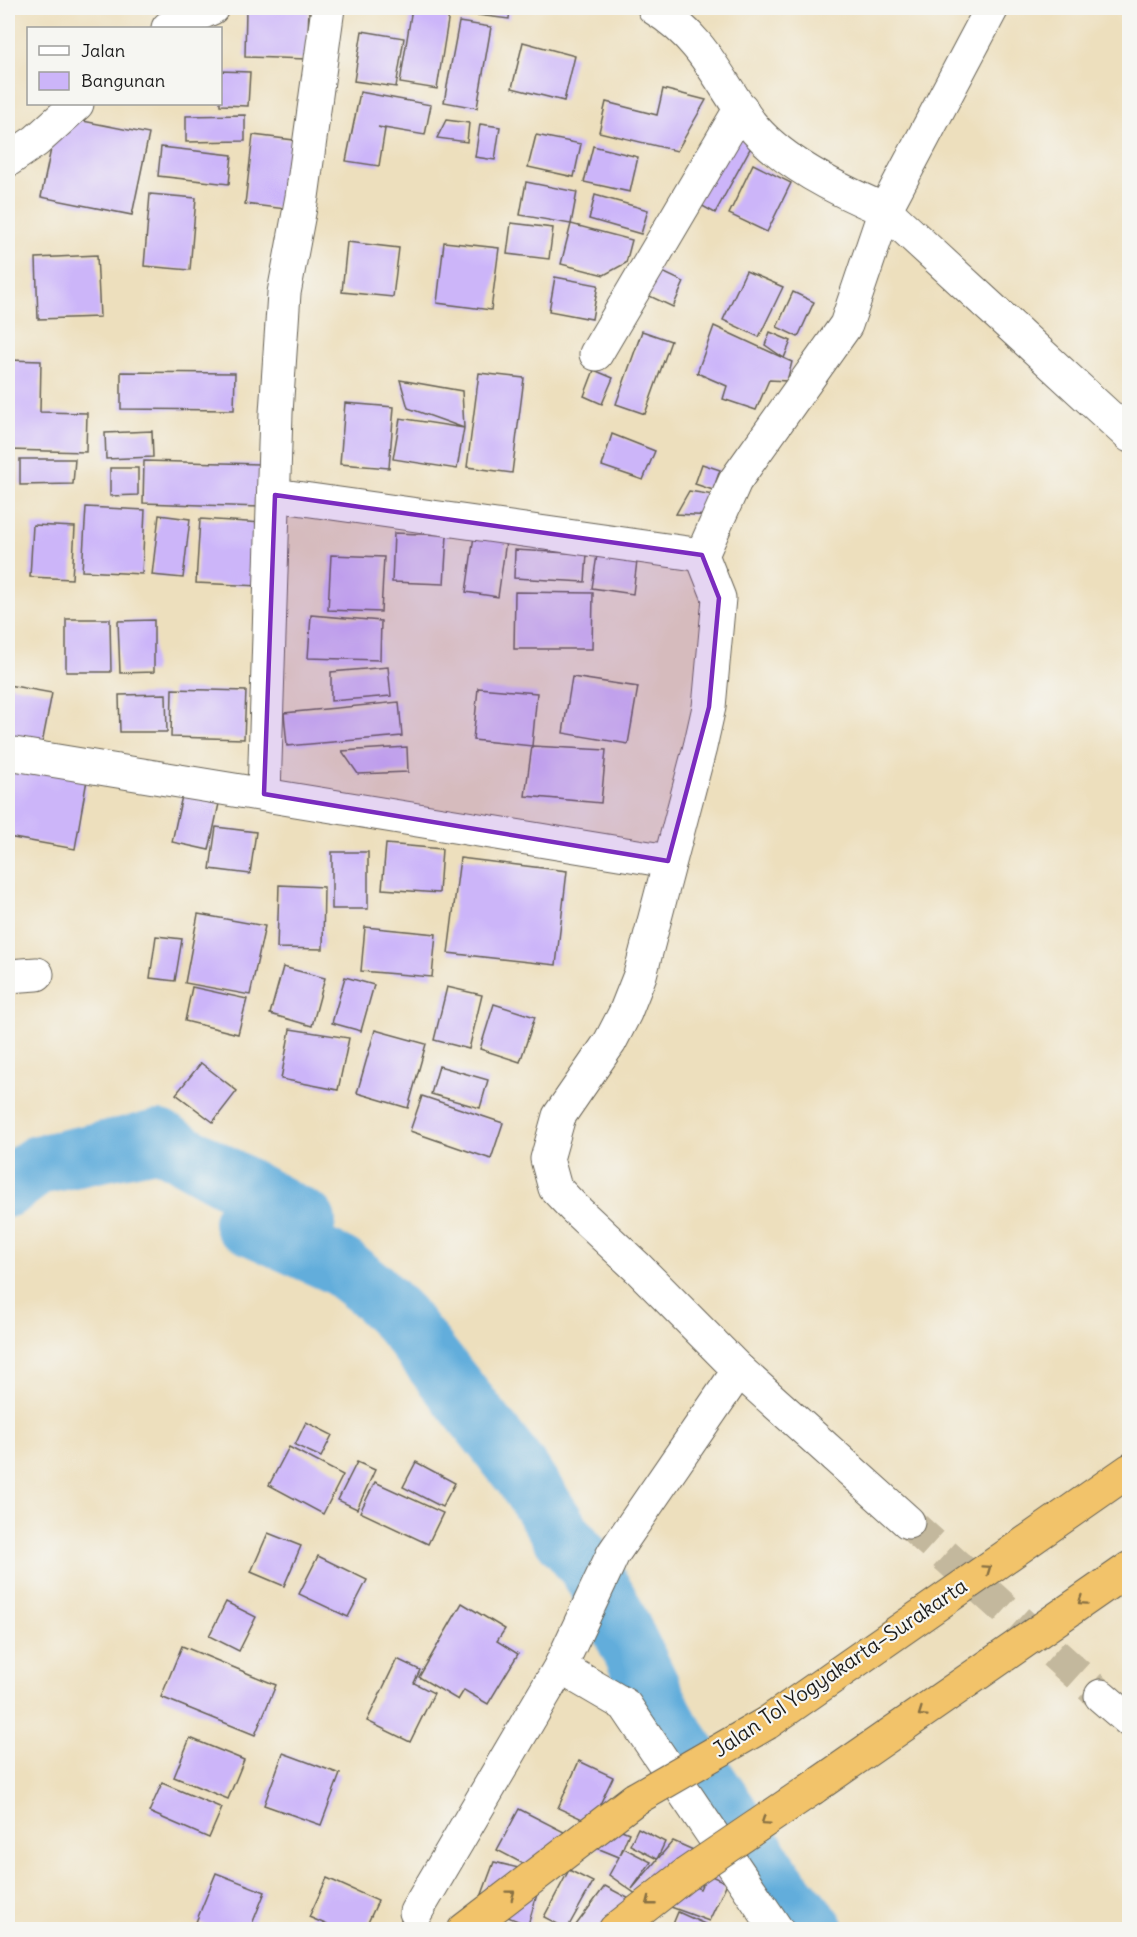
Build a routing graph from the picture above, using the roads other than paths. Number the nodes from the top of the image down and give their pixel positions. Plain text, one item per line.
1 (212, 8) edge
2 (328, 8) edge
3 (654, 8) edge
4 (992, 8) edge
5 (170, 27) edge
6 (76, 105) edge
7 (741, 108) junction
8 (8, 160) edge
9 (885, 210) junction
10 (596, 354) dead end
11 (1130, 436) edge
12 (275, 495) junction
13 (702, 555) junction
14 (8, 753) edge
15 (264, 794) junction
16 (668, 861) junction
17 (738, 1370) junction
18 (1130, 1470) edge
19 (908, 1522) tunnel mouth
20 (1130, 1568) edge
21 (560, 1667) junction
22 (1101, 1696) tunnel mouth
23 (1130, 1721) edge
24 (416, 1912) dead end
25 (464, 1929) edge
26 (615, 1929) edge
27 (777, 1929) edge

1 - 5 street
2 - 12 street
3 - 7 street
4 - 9 street
6 - 8 street
7 - 9 street
7 - 10 street
9 - 11 street
9 - 13 street
12 - 13 street
12 - 15 street
13 - 16 street
14 - 15 street
15 - 16 street
16 - 17 street
17 - 19 street
17 - 21 street
25 -> 18 highway, Jalan Tol Yogyakarta–Surakarta, bridge
20 -> 26 highway, bridge
21 - 24 street
21 - 27 street
22 - 23 street

